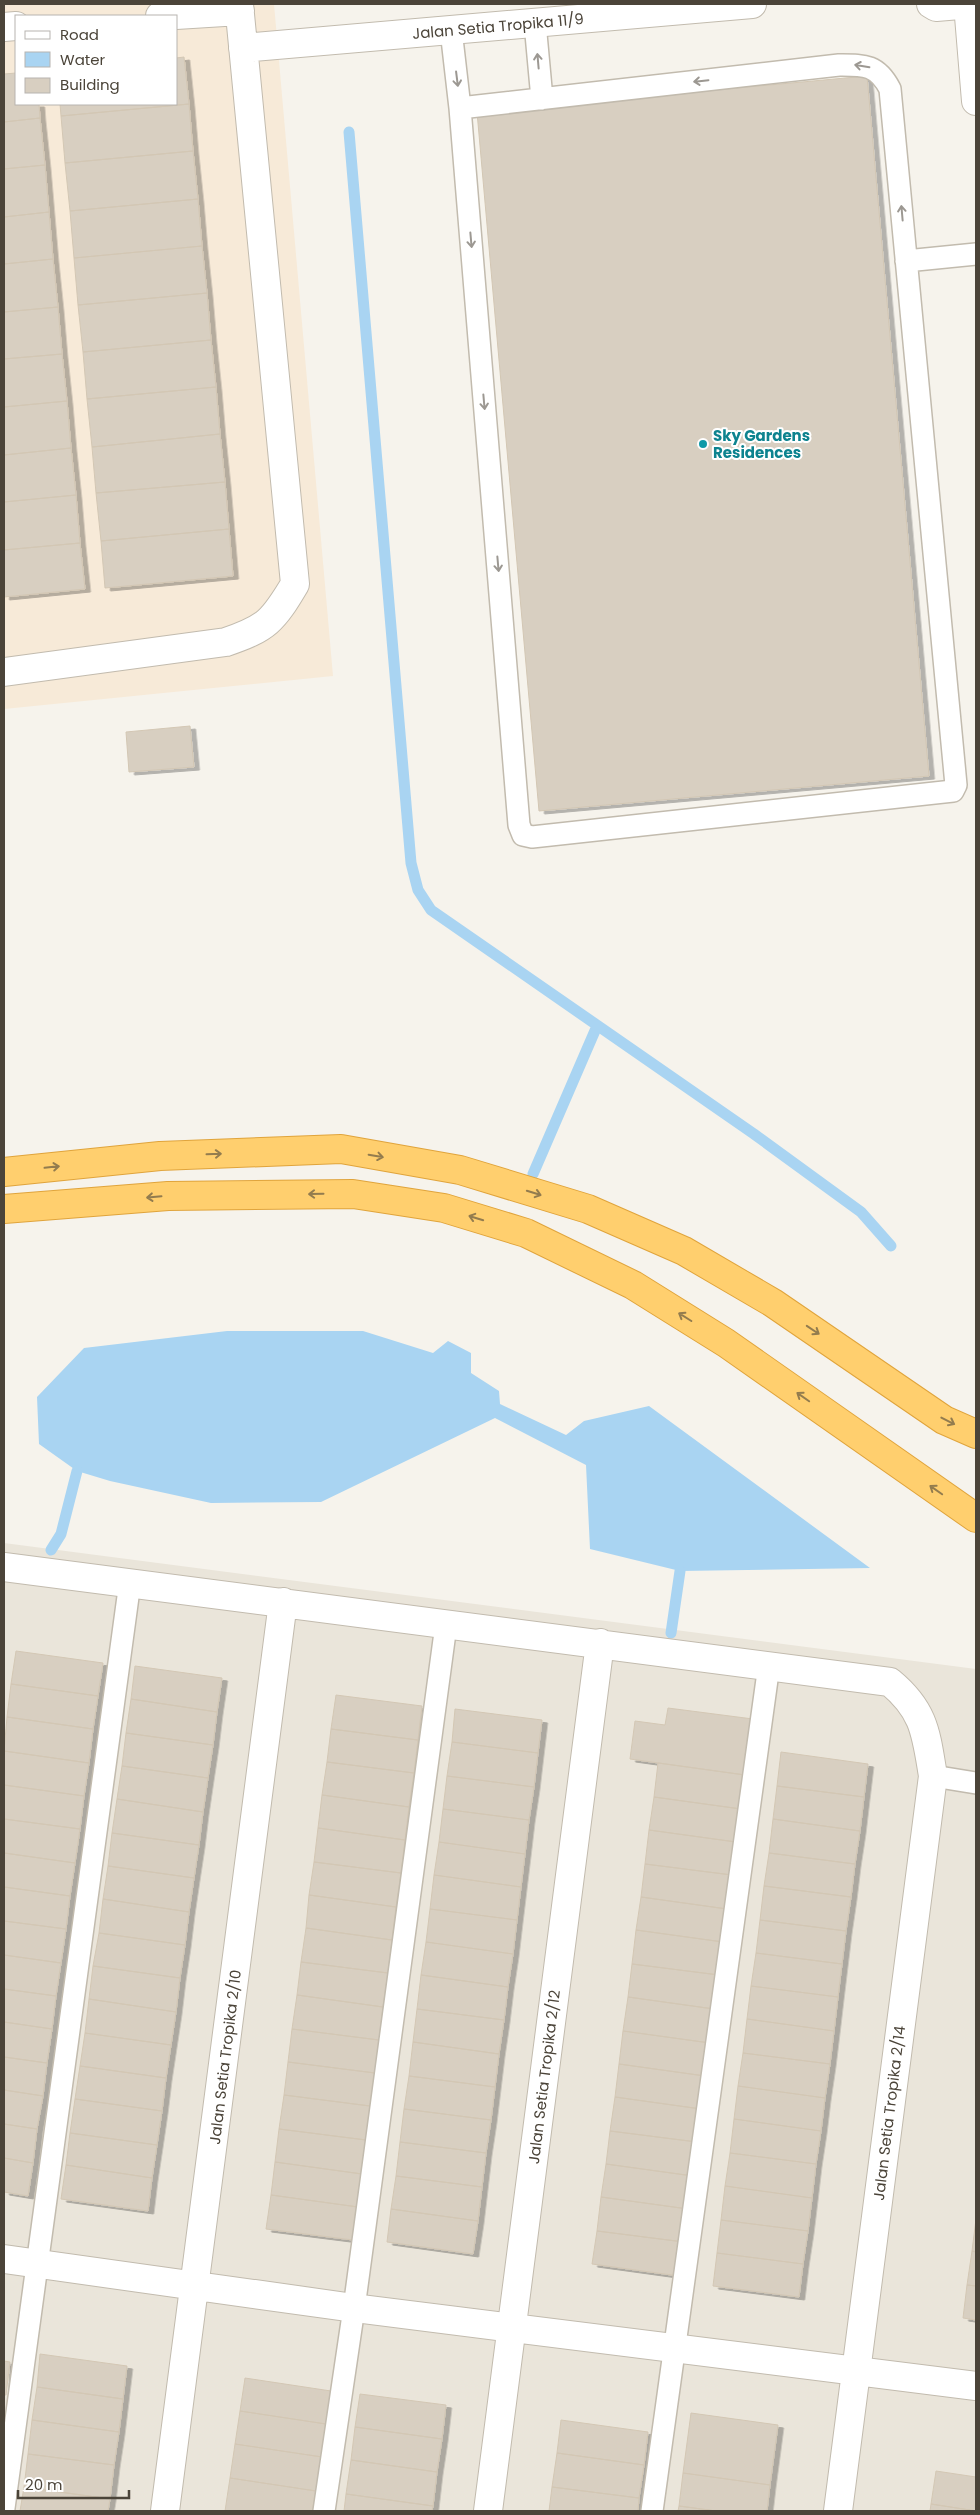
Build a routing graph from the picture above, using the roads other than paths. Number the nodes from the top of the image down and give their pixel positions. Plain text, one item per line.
1 (752, 4) edge
2 (930, 4) edge
3 (968, 4) edge
4 (972, 4) edge
5 (239, 7) edge
6 (169, 15) edge
7 (535, 23) junction
8 (451, 30) junction
9 (244, 48) junction
10 (542, 99) junction
11 (976, 101) edge
12 (460, 108) junction
13 (976, 254) edge
14 (906, 261) junction
15 (4, 672) edge
16 (4, 1172) edge
17 (4, 1209) edge
18 (976, 1434) edge
19 (976, 1518) edge
20 (4, 1567) edge
21 (130, 1582) junction
22 (283, 1602) junction
23 (446, 1625) junction
24 (600, 1644) junction
25 (769, 1665) junction
26 (933, 1776) junction
27 (976, 1784) edge
28 (4, 2259) edge
29 (38, 2264) junction
30 (196, 2286) junction
31 (354, 2308) junction
32 (512, 2328) junction
33 (674, 2348) junction
34 (855, 2371) junction
35 (976, 2386) edge
36 (4, 2508) edge
37 (165, 2511) edge
38 (324, 2511) edge
39 (488, 2511) edge
40 (652, 2511) edge
41 (838, 2511) edge

1 - 7 street, Jalan Setia Tropika 11/9
2 - 3 street
3 - 4 street
3 - 11 street
5 - 6 street
5 - 9 street
7 - 8 street, Jalan Setia Tropika 11/9
10 -> 7 lane
8 - 9 street, Jalan Setia Tropika 11/9
8 -> 12 lane
9 - 15 street
10 - 12 lane
14 -> 10 lane
12 -> 14 lane
13 - 14 lane
16 -> 18 highway
19 -> 17 highway
20 - 21 street
21 - 22 street
21 - 29 lane
22 - 23 street
22 - 30 street, Jalan Setia Tropika 2/10
23 - 24 street
23 - 31 lane
24 - 25 street
24 - 32 street, Jalan Setia Tropika 2/12
25 - 26 street, Jalan Setia Tropika 2/14
25 - 33 lane
26 - 27 lane
26 - 34 street, Jalan Setia Tropika 2/14
28 - 29 street
29 - 30 street
29 - 36 lane
30 - 31 street
30 - 37 street, Jalan Setia Tropika 2/10
31 - 32 street
31 - 38 lane
32 - 33 street
32 - 39 street, Jalan Setia Tropika 2/12
33 - 34 street
33 - 40 lane
34 - 35 street
34 - 41 street, Jalan Setia Tropika 2/14

